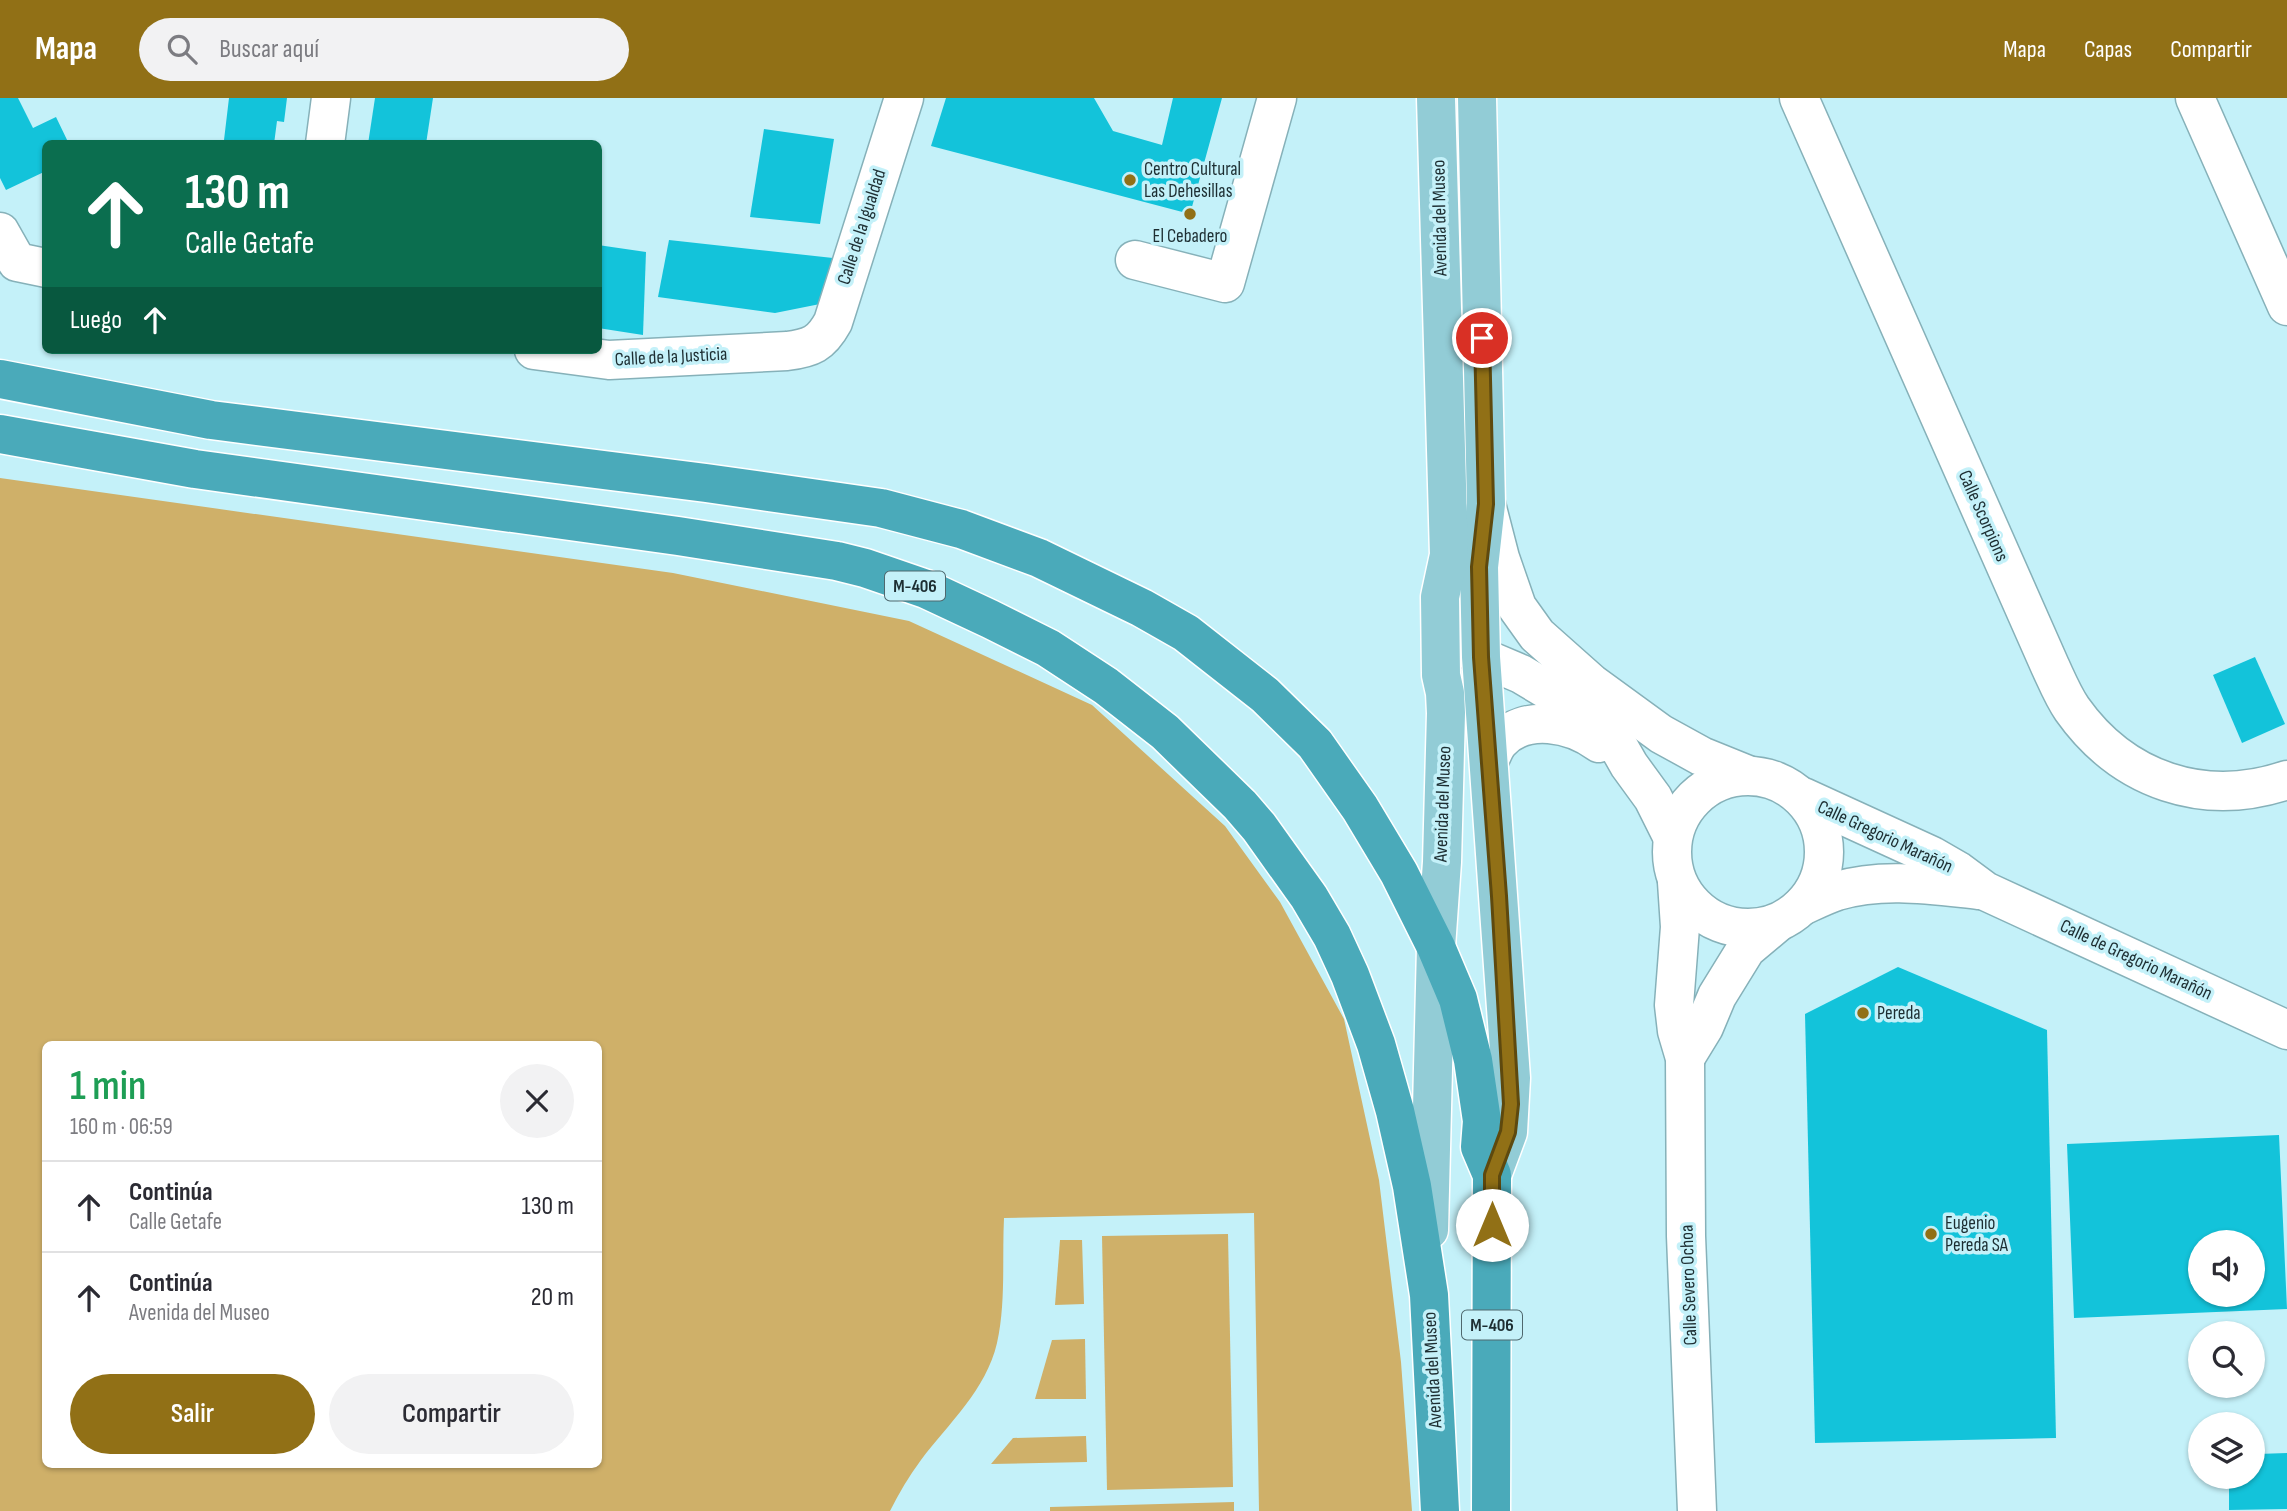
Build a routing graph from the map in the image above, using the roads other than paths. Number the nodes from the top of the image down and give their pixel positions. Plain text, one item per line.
1 (331, 98) edge
2 (904, 98) edge
3 (1278, 98) edge
4 (1436, 98) edge
5 (1478, 98) edge
6 (1799, 98) edge
7 (2195, 98) edge
8 (325, 140) edge
9 (1135, 260) dead end
10 (2287, 306) edge
11 (808, 348) joint
12 (564, 354) edge
13 (0, 379) edge
14 (0, 434) edge
15 (1486, 504) junction
16 (1449, 555) junction
17 (1481, 657) junction
18 (1489, 761) junction
19 (1629, 765) junction
20 (1748, 775) junction
21 (2287, 780) edge
22 (1803, 797) junction
23 (1672, 836) junction
24 (1677, 882) junction
25 (1984, 891) junction
26 (1789, 914) junction
27 (1436, 947) junction
28 (2287, 1030) edge
29 (1685, 1058) junction
30 (1492, 1175) junction
31 (1429, 1295) junction
32 (1440, 1511) edge
33 (1491, 1511) edge
34 (1697, 1511) edge

1 - 8 street
2 - 11 street, Calle de la Igualdad
3 - 9 street
4 - 16 main road, Avenida del Museo
5 - 15 main road, Avenida del Museo
6 - 21 street, Calle Scorpions
7 - 10 street
11 - 12 street, Calle de la Justicia
13 - 27 highway, M-406
14 - 31 highway, M-406
15 - 17 main road
15 - 20 street
16 - 17 street
16 - 27 main road, Avenida del Museo
17 - 18 main road
17 - 19 street
18 - 19 street
18 - 30 main road
19 - 23 street
20 - 22 street
20 - 23 street
22 - 25 street, Calle Gregorio Marañón
22 - 26 street
23 - 24 street
24 - 26 street
24 - 29 street, Calle Severo Ochoa
25 - 26 street, Calle Gregorio Marañón
25 - 28 street, Calle de Gregorio Marañón
26 - 29 street
27 - 30 highway, M-406
27 - 31 main road, Avenida del Museo
29 - 34 street, Calle Severo Ochoa
30 - 33 highway, M-406
31 - 32 highway, Avenida del Museo / M-406

